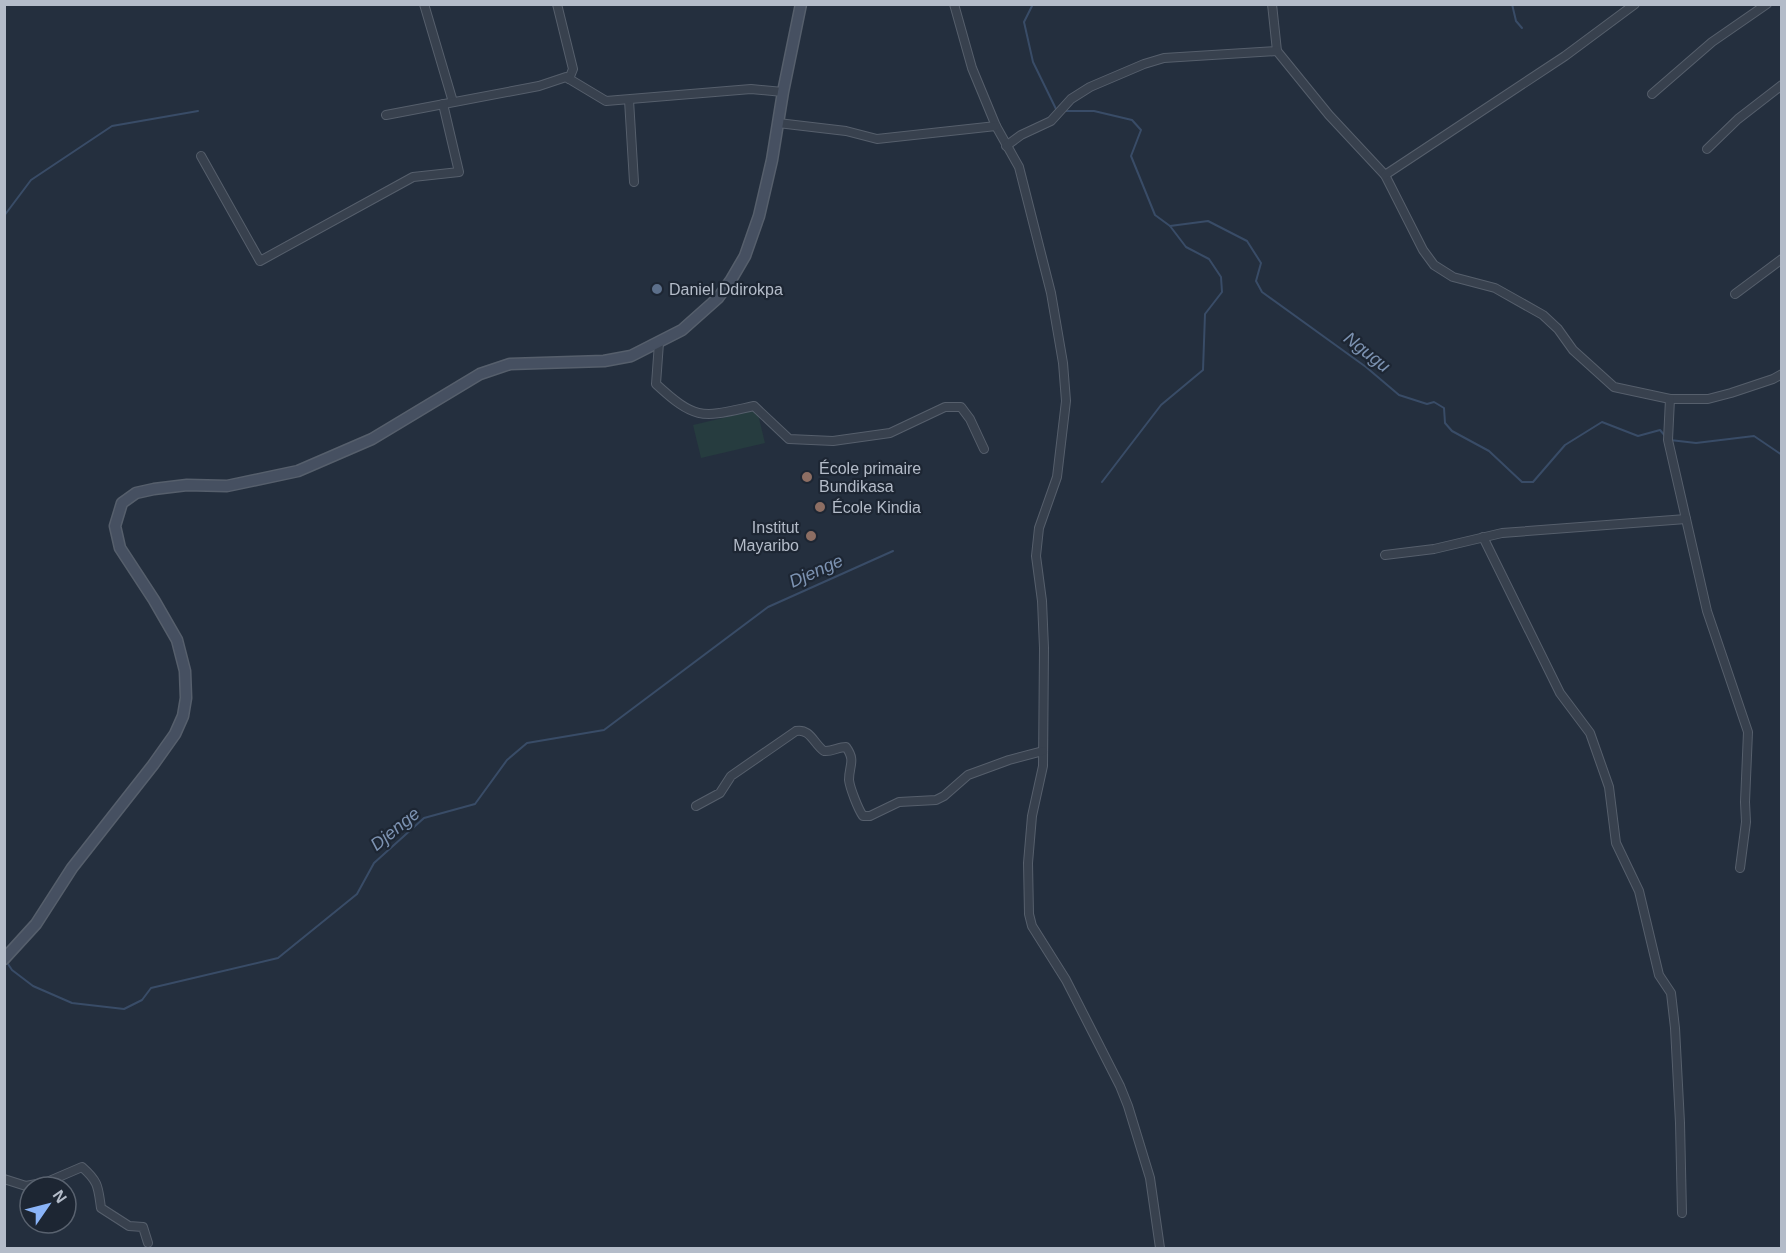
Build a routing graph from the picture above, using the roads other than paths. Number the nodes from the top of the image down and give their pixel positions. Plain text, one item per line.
1 (424, 4) edge
2 (557, 4) edge
3 (801, 4) edge
4 (954, 4) edge
5 (1272, 4) edge
6 (1635, 4) edge
7 (1767, 4) edge
8 (1277, 51) junction
9 (569, 79) junction
10 (1782, 85) edge
11 (783, 92) junction
12 (1652, 94) dead end
13 (629, 100) junction
14 (453, 102) junction
15 (443, 104) junction
16 (386, 116) dead end
17 (778, 123) junction
18 (996, 126) junction
19 (1006, 146) junction
20 (1707, 149) dead end
21 (201, 156) dead end
22 (1385, 175) junction
23 (634, 182) dead end
24 (1782, 260) edge
25 (1735, 294) dead end
26 (659, 343) junction
27 (1782, 374) edge
28 (1670, 399) junction
29 (984, 449) dead end
30 (1686, 519) junction
31 (1484, 537) junction
32 (1385, 555) dead end
33 (1043, 751) junction
34 (696, 806) dead end
35 (1740, 868) dead end
36 (7, 957) edge
37 (4, 1179) edge
38 (1682, 1213) dead end
39 (148, 1244) dead end
40 (1160, 1248) edge

1 - 14 street
2 - 9 street
3 - 11 main road
4 - 18 street
5 - 8 street
6 - 22 street
7 - 12 street
8 - 19 street
8 - 22 street
9 - 13 street
9 - 14 street
10 - 20 street
11 - 13 street
11 - 17 main road
13 - 23 street
14 - 15 street
15 - 16 street
15 - 21 street
17 - 18 street
17 - 26 main road
18 - 19 street
19 - 33 street
22 - 28 street
24 - 25 street
26 - 29 street
26 - 36 main road
27 - 28 street
28 - 30 street
30 - 31 street
30 - 35 street
31 - 32 street
31 - 38 street
33 - 34 street
33 - 40 street
37 - 39 street

